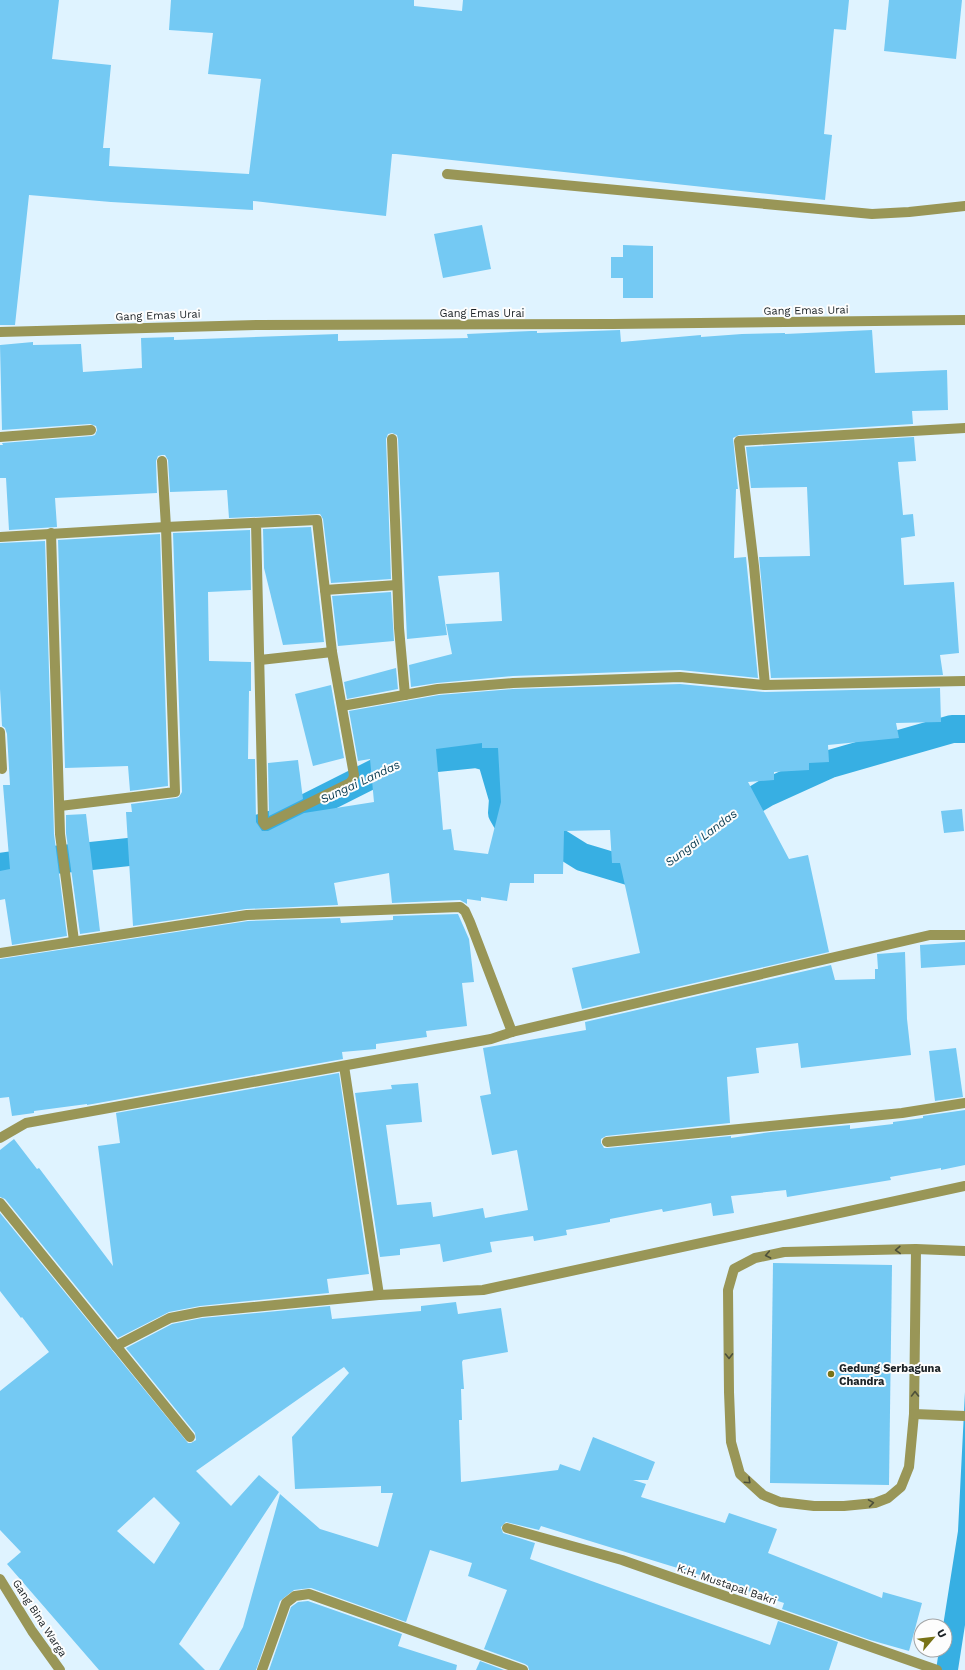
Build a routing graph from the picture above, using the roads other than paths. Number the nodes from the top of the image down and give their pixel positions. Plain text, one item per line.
1 (447, 174) dead end
2 (965, 206) edge
3 (965, 320) edge
4 (0, 332) edge
5 (965, 428) edge
6 (91, 430) dead end
7 (0, 437) edge
8 (392, 439) dead end
9 (162, 461) dead end
10 (256, 523) junction
11 (166, 527) junction
12 (52, 533) junction
13 (0, 537) edge
14 (397, 585) junction
15 (325, 590) junction
16 (332, 652) junction
17 (260, 660) junction
18 (965, 681) edge
19 (765, 685) junction
20 (405, 695) junction
21 (342, 706) junction
22 (0, 732) edge
23 (2, 769) dead end
24 (60, 806) junction
25 (965, 935) edge
26 (74, 941) junction
27 (0, 953) edge
28 (512, 1032) junction
29 (344, 1066) junction
30 (965, 1103) edge
31 (0, 1138) edge
32 (608, 1142) dead end
33 (965, 1186) edge
34 (0, 1203) edge
35 (916, 1249) junction
36 (965, 1251) edge
37 (379, 1295) junction
38 (116, 1346) junction
39 (914, 1414) junction
40 (965, 1416) edge
41 (190, 1437) dead end
42 (507, 1528) dead end
43 (0, 1579) edge
44 (60, 1670) edge
45 (262, 1670) edge
46 (523, 1670) edge
47 (937, 1670) edge

1 - 2 street
3 - 4 street, Gang Emas Urai
5 - 19 street
6 - 7 street
8 - 14 street
9 - 11 street
10 - 11 street
10 - 15 street
10 - 17 street
11 - 12 street
11 - 24 street
12 - 13 street
12 - 24 street
14 - 15 street
14 - 20 street
15 - 16 street
16 - 17 street
16 - 21 street
17 - 21 street
18 - 19 street
19 - 20 street
20 - 21 street
22 - 23 street
24 - 26 street
25 - 28 street
26 - 27 street
26 - 28 street
28 - 29 street
29 - 31 street
29 - 37 street
30 - 32 street
33 - 37 street
34 - 38 street
35 - 36 street
39 -> 35 street
35 -> 39 street
37 - 38 street
38 - 41 street
39 - 40 street
42 - 47 street, K.H. Mustapal Bakri
43 - 44 street, Gang Bina Warga
45 - 46 street

